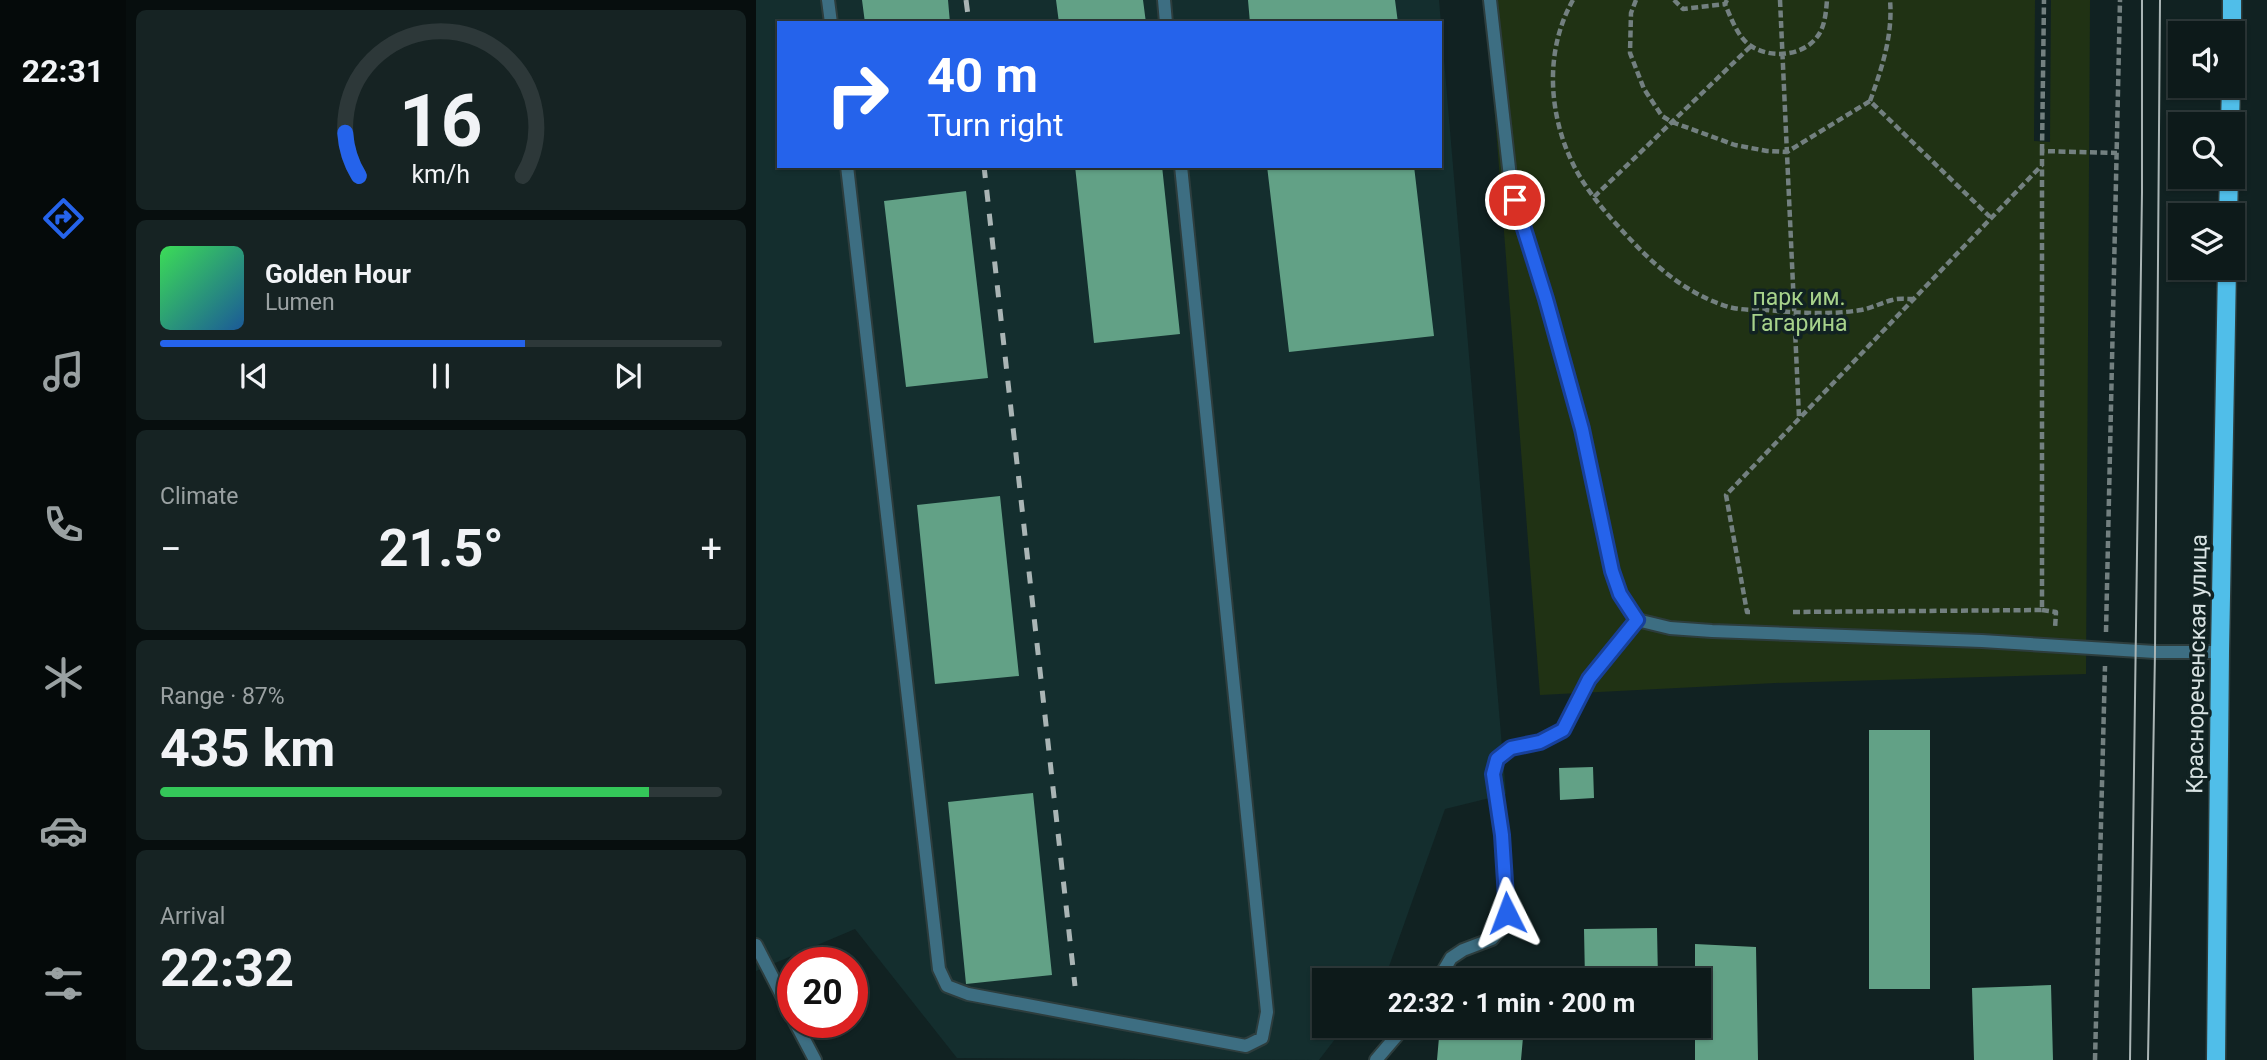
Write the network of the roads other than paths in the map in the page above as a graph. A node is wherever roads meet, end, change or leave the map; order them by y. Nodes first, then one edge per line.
1 (828, 0) edge
2 (1164, 0) edge
3 (1490, 0) edge
4 (2232, 0) edge
5 (831, 21) edge
6 (1166, 21) edge
7 (2232, 21) edge
8 (847, 168) edge
9 (1181, 168) edge
10 (2227, 280) edge
11 (1637, 620) junction
12 (2220, 652) junction
13 (756, 945) edge
14 (1445, 968) edge
15 (777, 986) edge
16 (803, 1038) edge
17 (1395, 1038) edge
18 (815, 1060) edge
19 (1376, 1060) edge
20 (2216, 1060) edge

1 - 5 lane
2 - 6 lane
3 - 11 lane
4 - 7 main road
8 - 9 lane
10 - 12 main road, Краснореченская улица
11 - 12 lane
11 - 14 lane
12 - 20 main road, Краснореченская улица
13 - 15 lane
16 - 18 lane
17 - 19 lane

